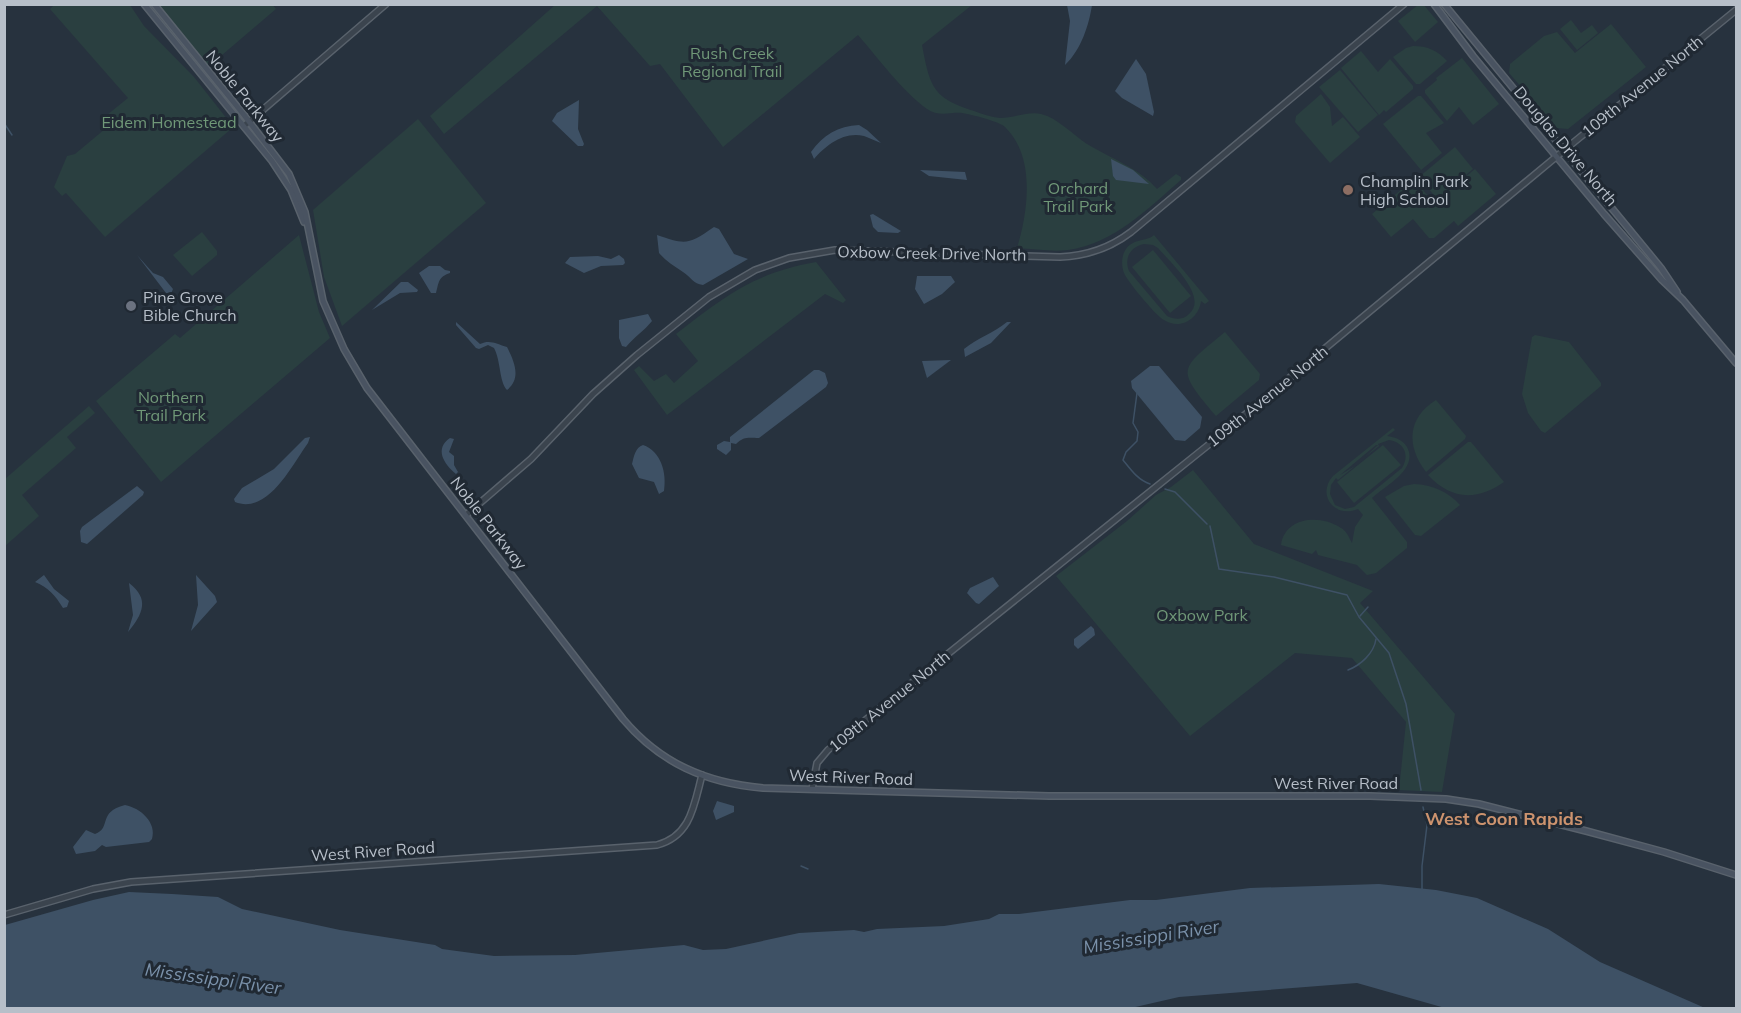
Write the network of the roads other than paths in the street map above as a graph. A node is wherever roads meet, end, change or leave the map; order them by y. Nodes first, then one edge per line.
1 (144, 4) edge
2 (154, 4) edge
3 (386, 4) edge
4 (1404, 4) edge
5 (1434, 4) edge
6 (1444, 4) edge
7 (1737, 10) edge
8 (249, 122) junction
9 (244, 126) junction
10 (1563, 151) junction
11 (1557, 156) junction
12 (311, 246) junction
13 (1683, 300) junction
14 (1737, 363) edge
15 (466, 515) junction
16 (702, 776) junction
17 (812, 789) junction
18 (1737, 875) edge
19 (4, 915) edge

1 - 9 main road, Noble Parkway
2 - 8 main road, Noble Parkway
3 - 8 street
4 - 15 street, Oxbow Creek Drive North
5 - 11 main road, Douglas Drive North
6 - 10 main road, Douglas Drive North
7 - 10 street, 109th Avenue North
8 - 9 street
8 - 12 main road, Noble Parkway
9 - 12 main road, Noble Parkway
10 - 11 street, 109th Avenue North
10 - 13 main road, Douglas Drive North
11 - 13 main road, Douglas Drive North
11 - 17 street, 109th Avenue North
12 - 15 main road, Noble Parkway
13 - 14 main road, Douglas Drive North
15 - 16 main road, Noble Parkway
16 - 17 main road, West River Road
16 - 19 street, West River Road
17 - 18 main road, West River Road

